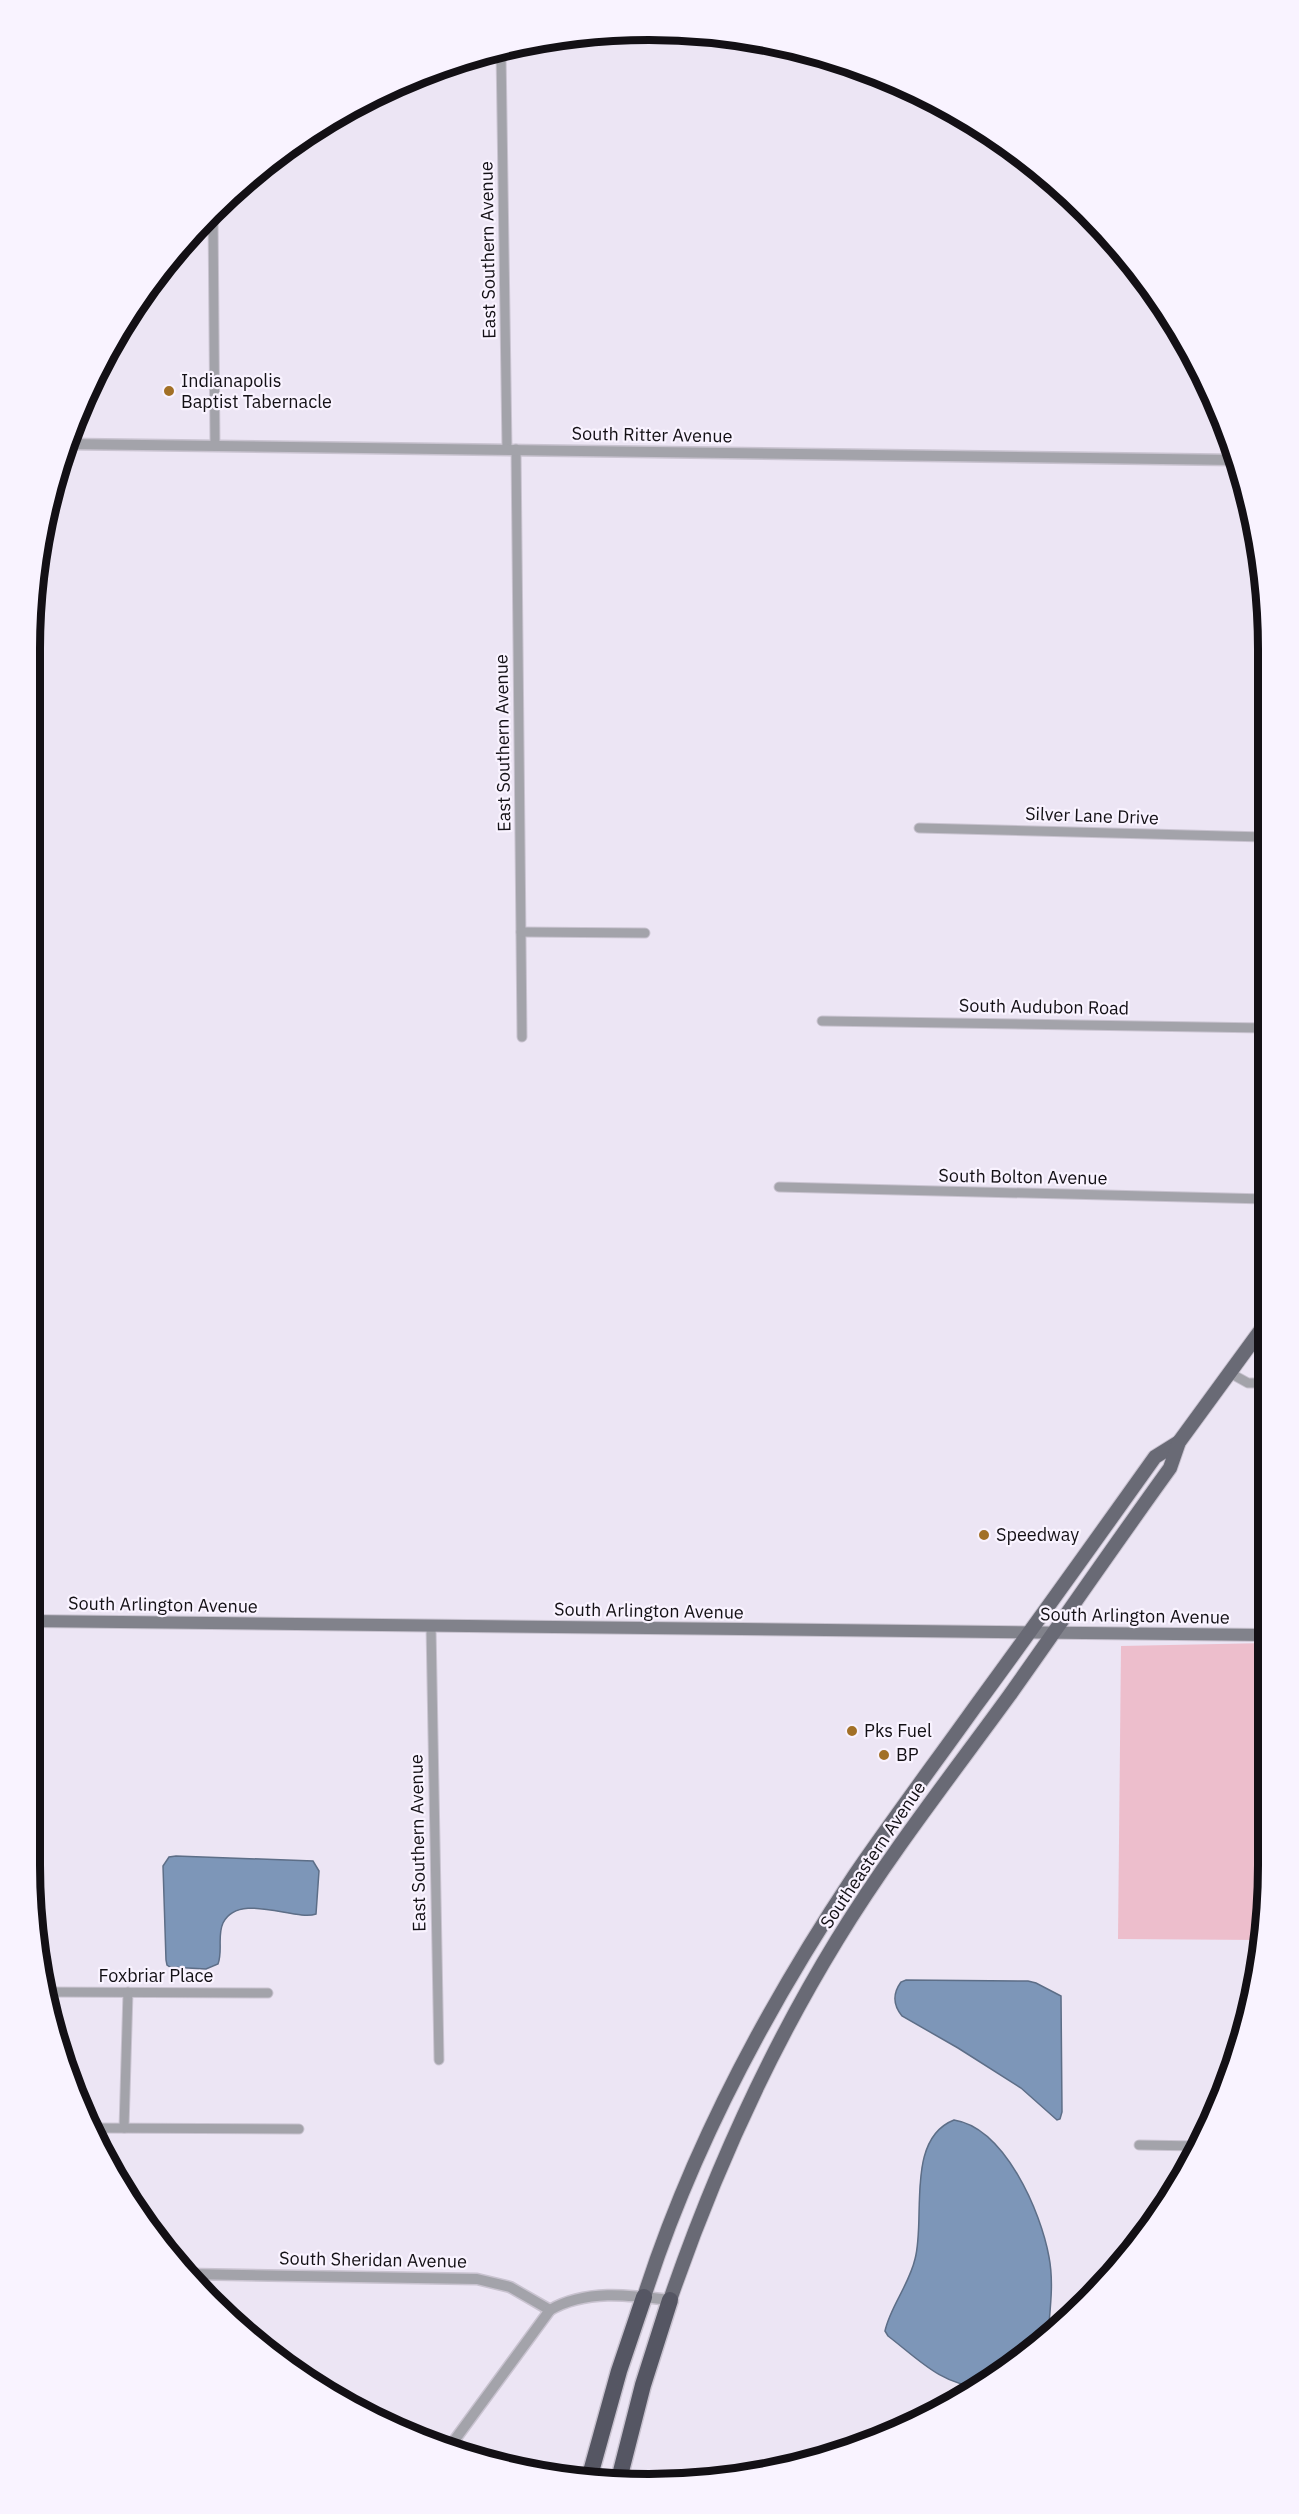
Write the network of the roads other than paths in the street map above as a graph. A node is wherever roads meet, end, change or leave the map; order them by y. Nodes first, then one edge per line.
1 (501, 59) edge
2 (213, 225) edge
3 (77, 444) edge
4 (214, 446) junction
5 (511, 449) junction
6 (1228, 460) edge
7 (919, 828) dead end
8 (1258, 837) edge
9 (521, 932) junction
10 (645, 933) dead end
11 (822, 1021) dead end
12 (1258, 1028) edge
13 (522, 1037) dead end
14 (779, 1187) dead end
15 (1258, 1199) edge
16 (1258, 1334) edge
17 (1230, 1373) junction
18 (1258, 1383) edge
19 (1179, 1442) junction
20 (40, 1621) edge
21 (431, 1626) junction
22 (1052, 1632) junction
23 (1029, 1633) junction
24 (1258, 1635) edge
25 (54, 1992) edge
26 (128, 1992) junction
27 (268, 1993) dead end
28 (439, 2060) dead end
29 (100, 2128) edge
30 (124, 2128) junction
31 (299, 2129) dead end
32 (1139, 2145) dead end
33 (1190, 2146) edge
34 (200, 2274) edge
35 (644, 2297) junction
36 (670, 2300) junction
37 (550, 2310) junction
38 (454, 2441) edge
39 (592, 2470) edge
40 (621, 2473) edge

1 - 5 street, East Southern Avenue
2 - 4 street
3 - 4 street, South Ritter Avenue
4 - 5 street, South Ritter Avenue
5 - 6 street, South Ritter Avenue
5 - 9 street, East Southern Avenue
7 - 8 street, Silver Lane Drive
9 - 10 street
9 - 13 street, East Southern Avenue
11 - 12 street, South Audubon Road
14 - 15 street, South Bolton Avenue
16 - 17 main road, Southeastern Avenue
17 - 18 street
17 - 19 main road, Southeastern Avenue
19 - 22 main road, Southeastern Avenue
19 - 23 main road, Southeastern Avenue
20 - 21 main road, South Arlington Avenue
21 - 23 main road, South Arlington Avenue
21 - 28 street, East Southern Avenue
22 - 23 main road, South Arlington Avenue
22 - 24 main road, South Arlington Avenue
22 - 36 main road, Southeastern Avenue
23 - 35 main road, Southeastern Avenue
25 - 26 street, Foxbriar Place
26 - 27 street, Foxbriar Place
26 - 30 street
29 - 30 street
30 - 31 street
32 - 33 street
34 - 37 street, South Sheridan Avenue
35 - 36 street
35 - 37 street
35 - 39 highway
36 - 40 highway
37 - 38 street

